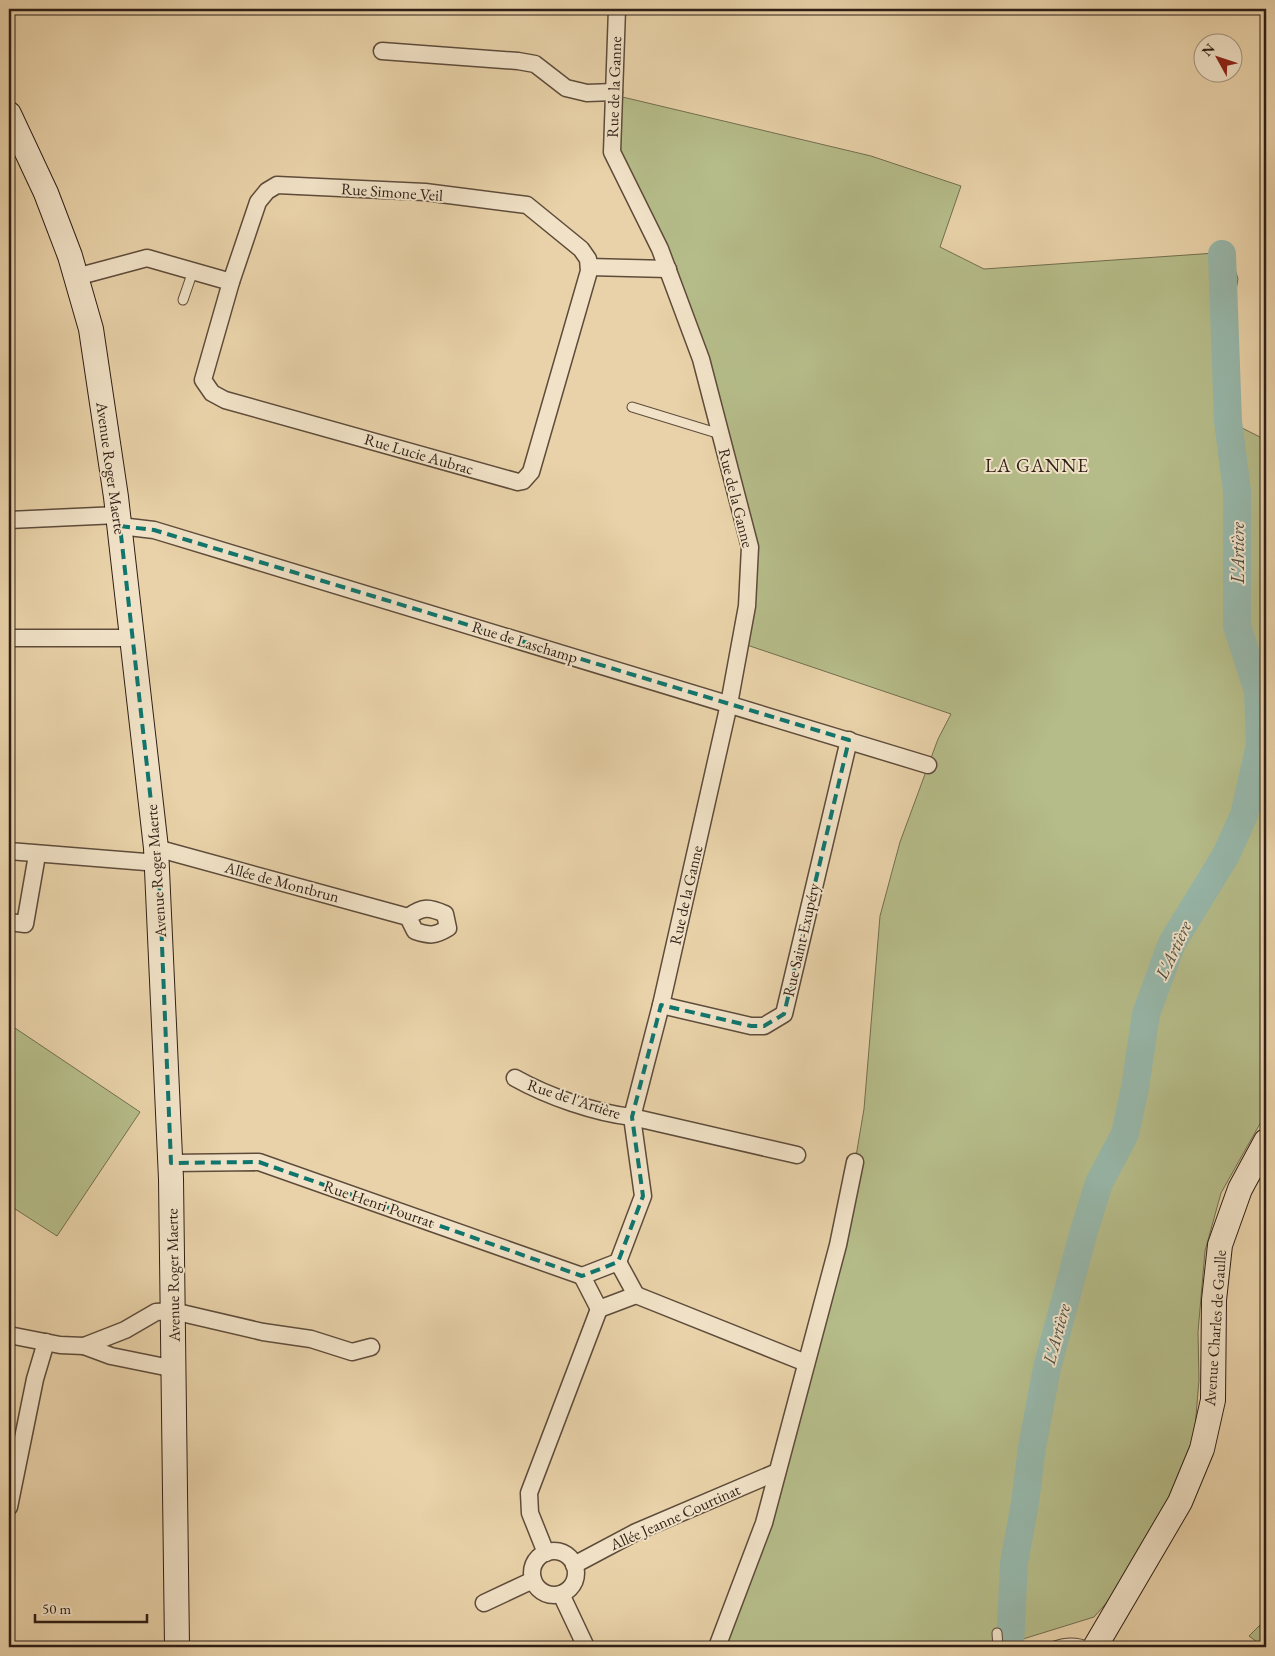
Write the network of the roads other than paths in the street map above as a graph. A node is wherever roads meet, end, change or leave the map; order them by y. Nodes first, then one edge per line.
1 (617, 9) edge
2 (382, 51) dead end
3 (614, 92) junction
4 (9, 114) edge
5 (589, 267) junction
6 (668, 269) junction
7 (193, 271) junction
8 (76, 277) junction
9 (231, 282) junction
10 (183, 300) dead end
11 (632, 407) dead end
12 (720, 434) junction
13 (9, 520) edge
14 (119, 521) junction
15 (9, 638) edge
16 (132, 638) junction
17 (729, 704) junction
18 (848, 740) junction
19 (928, 765) dead end
20 (9, 852) edge
21 (37, 855) junction
22 (157, 855) junction
23 (408, 917) dead end
24 (9, 922) edge
25 (661, 1005) junction
26 (515, 1078) dead end
27 (632, 1117) junction
28 (1266, 1141) edge
29 (797, 1155) dead end
30 (855, 1162) dead end
31 (170, 1163) junction
32 (618, 1262) junction
33 (582, 1276) junction
34 (636, 1295) junction
35 (599, 1310) junction
36 (173, 1311) junction
37 (114, 1334) junction
38 (9, 1335) edge
39 (46, 1342) junction
40 (84, 1346) junction
41 (371, 1347) dead end
42 (113, 1356) junction
43 (806, 1363) junction
44 (175, 1369) junction
45 (777, 1472) junction
46 (9, 1507) edge
47 (546, 1553) junction
48 (574, 1565) junction
49 (533, 1580) junction
50 (562, 1594) junction
51 (484, 1603) dead end
52 (997, 1633) dead end
53 (177, 1647) edge
54 (586, 1647) edge
55 (716, 1647) edge
56 (998, 1647) edge
57 (1052, 1647) edge
58 (1088, 1647) edge
59 (1095, 1647) edge

1 - 3 street, Rue de la Ganne
2 - 3 street
3 - 6 street, Rue de la Ganne
4 - 8 main road, Avenue Roger Maerte
5 - 6 street
5 - 9 street, Rue Simone Veil
5 - 9 street, Rue Lucie Aubrac
6 - 12 street, Rue de la Ganne
7 - 8 street
7 - 9 street
7 - 10 lane
8 - 14 main road, Avenue Roger Maerte
11 - 12 lane
12 - 17 street, Rue de la Ganne
13 - 14 street, Rue de Laschamp
14 - 16 main road, Avenue Roger Maerte
14 - 17 street, Rue de Laschamp
15 - 16 street
16 - 22 main road, Avenue Roger Maerte
17 - 18 street, Rue de Laschamp
17 - 25 street, Rue de la Ganne
18 - 19 street, Rue de Laschamp
18 - 25 street, Rue Saint-Exupéry
20 - 21 street, Allée de Montbrun
21 - 22 street, Allée de Montbrun
21 - 24 street
22 - 23 street, Allée de Montbrun
22 - 31 main road, Avenue Roger Maerte
25 - 27 street, Rue de la Ganne
26 - 27 street, Rue de l'Artière
27 - 29 street
27 - 32 street, Rue de l'Artière
28 - 59 main road, Avenue Charles de Gaulle
30 - 43 street
31 - 33 street, Rue Henri Pourrat
31 - 36 main road, Avenue Roger Maerte
32 - 33 street
32 - 34 street
33 - 35 street
34 - 35 street
34 - 43 street
35 - 47 street
36 - 37 street
36 - 41 street
36 - 44 main road, Avenue Roger Maerte
37 - 40 street
37 - 42 street
38 - 39 street
39 - 40 street
39 - 46 street
40 - 42 street
42 - 44 street
43 - 45 street
44 - 53 main road, Avenue Roger Maerte
45 - 48 street, Allée Jeanne Courtinat
45 - 55 street
47 - 48 street
47 - 49 street
48 - 50 street
49 - 50 street
49 - 51 street
50 - 54 street
52 - 56 lane
57 - 58 lane

